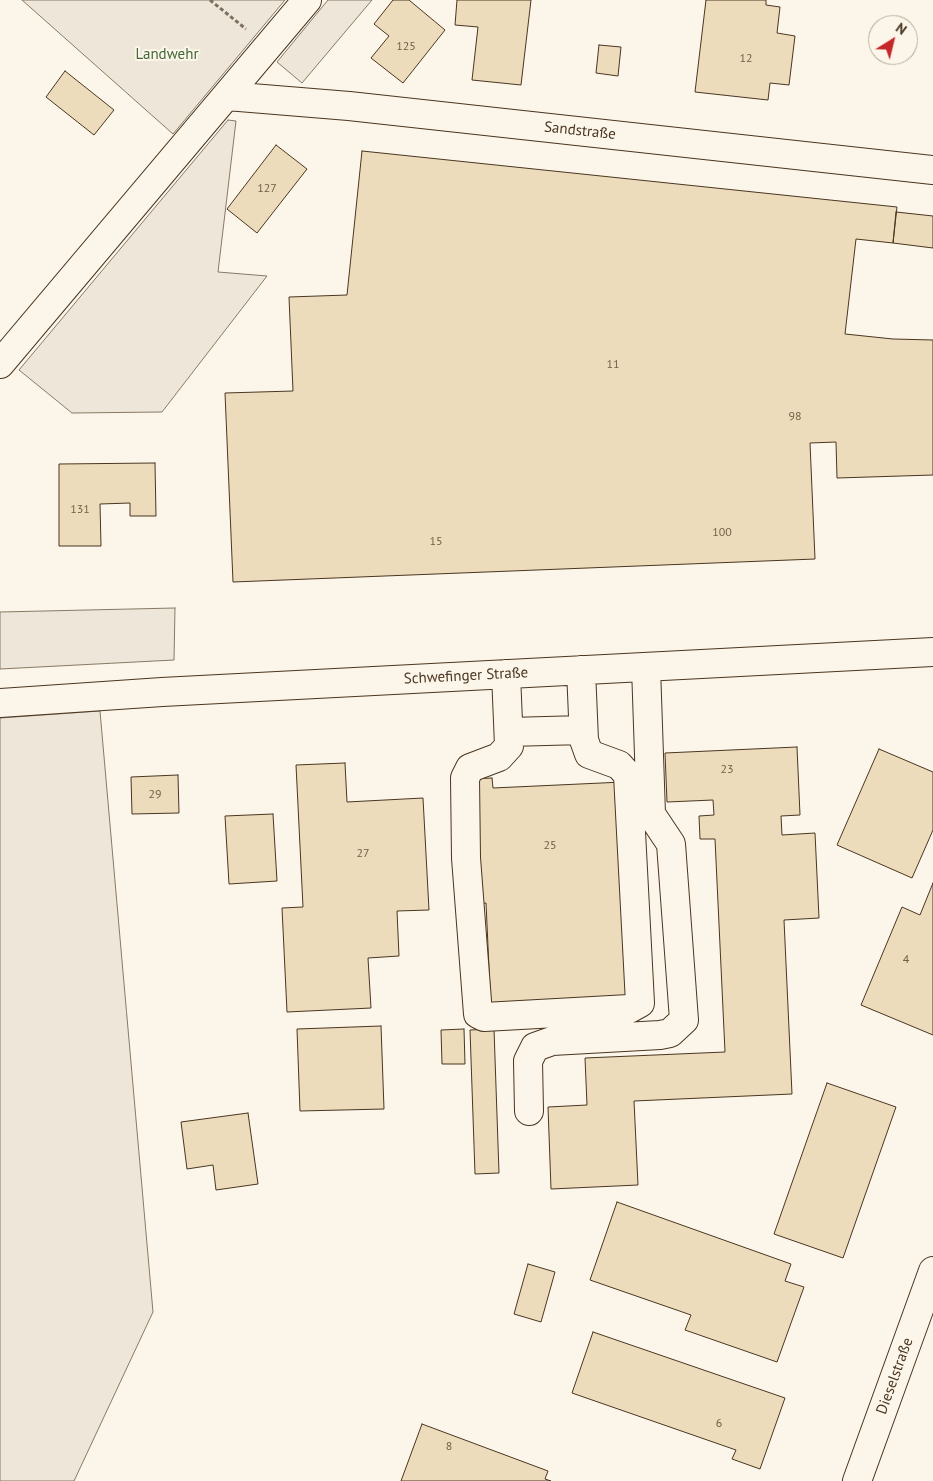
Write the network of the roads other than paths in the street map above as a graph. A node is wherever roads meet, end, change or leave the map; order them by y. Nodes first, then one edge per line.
1 (307, 0) edge
2 (226, 96) junction
3 (933, 170) edge
4 (0, 364) edge
5 (933, 652) edge
6 (646, 667) junction
7 (581, 670) junction
8 (506, 674) junction
9 (0, 703) edge
10 (583, 730) junction
11 (509, 732) junction
12 (528, 1111) dead end
13 (933, 1271) edge
14 (857, 1481) edge

1 - 2 street
2 - 3 street, Sandstraße
2 - 4 street
5 - 6 street, Schwefinger Straße
6 - 7 street, Schwefinger Straße
6 - 12 street
7 - 8 street, Schwefinger Straße
7 - 10 street
8 - 9 street, Schwefinger Straße
8 - 11 street
10 - 11 street
10 - 11 street
13 - 14 street, Dieselstraße

